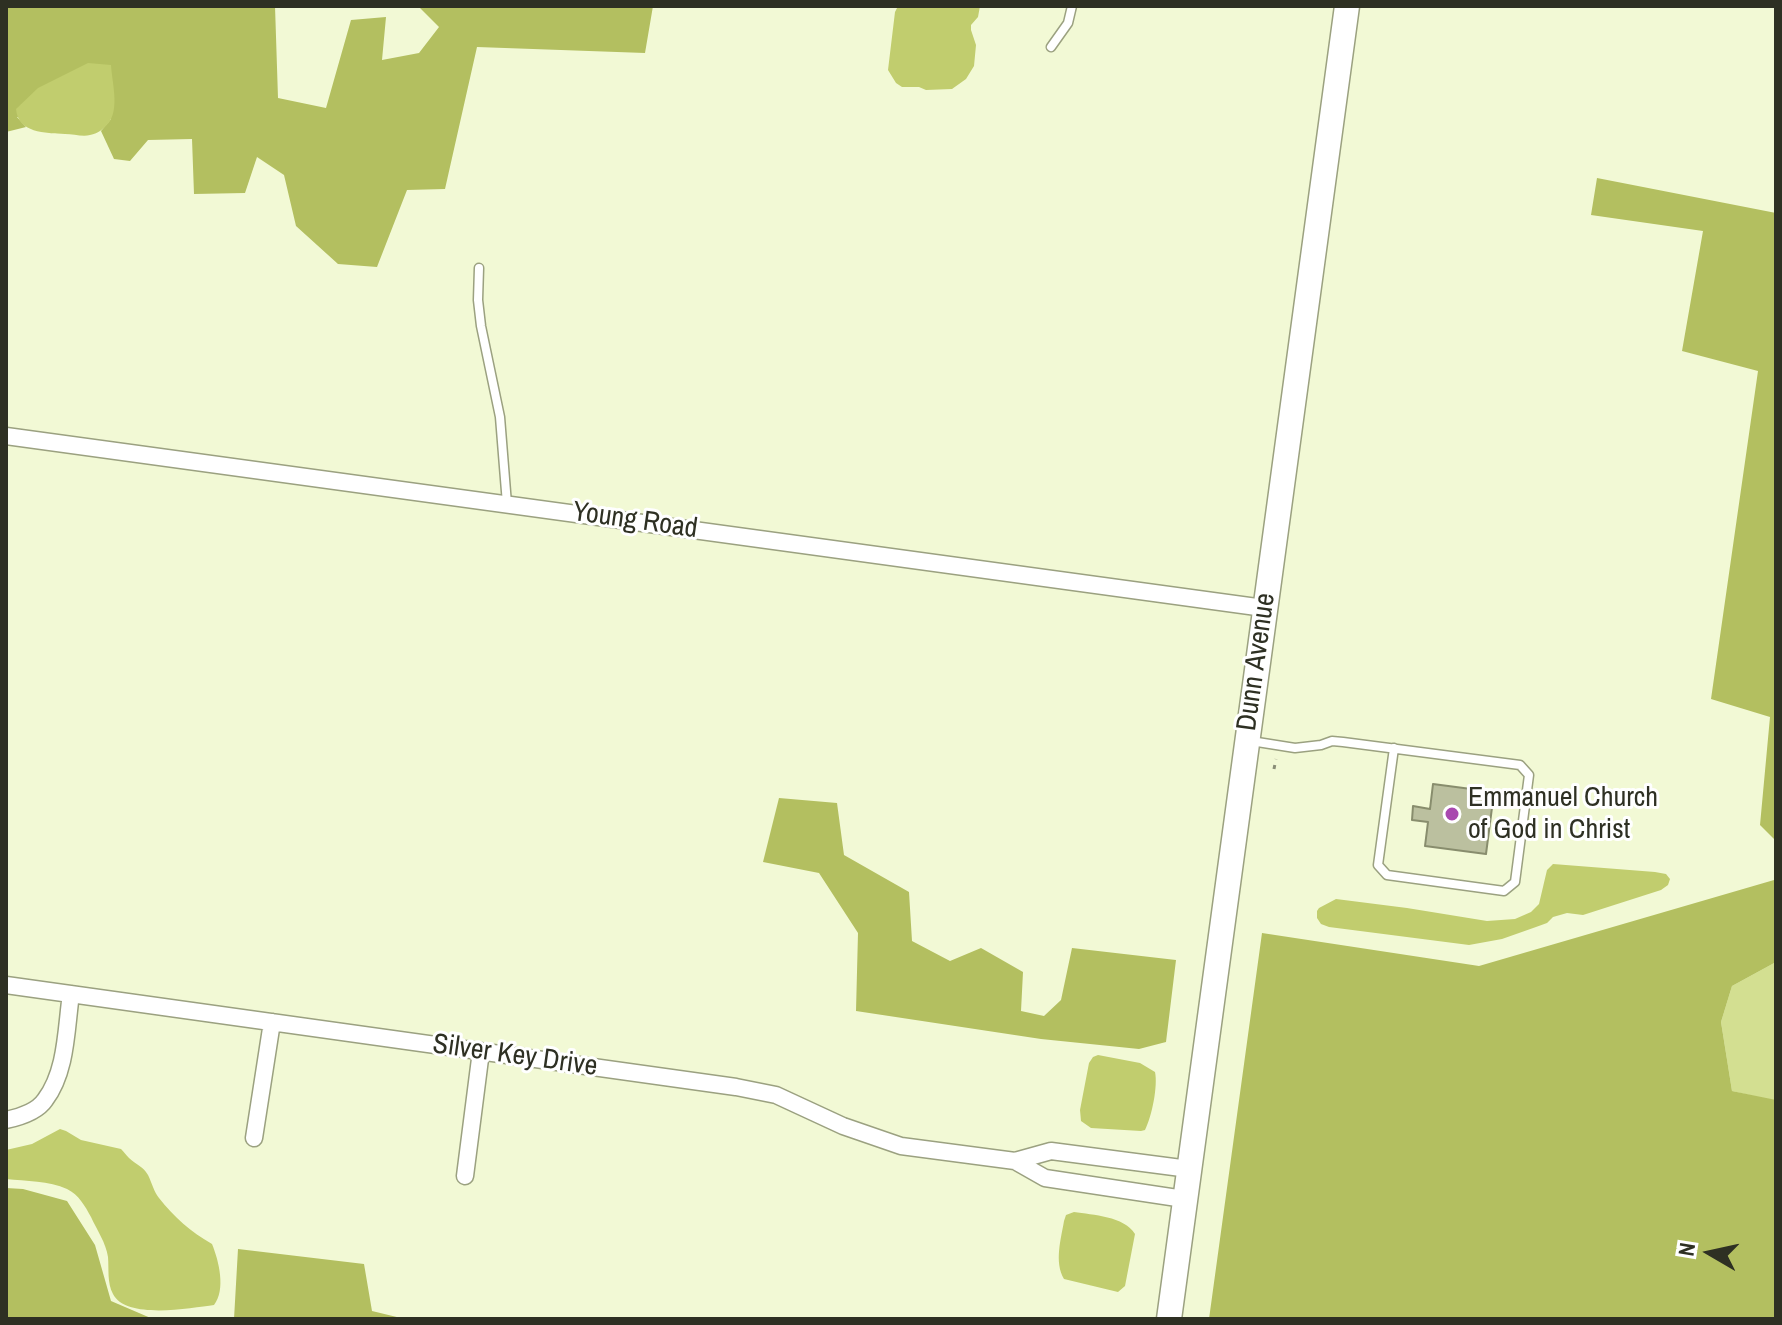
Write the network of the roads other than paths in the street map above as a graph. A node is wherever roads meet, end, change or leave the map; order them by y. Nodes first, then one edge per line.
1 (1072, 6) edge
2 (1347, 6) edge
3 (1051, 47) dead end
4 (479, 268) dead end
5 (6, 436) edge
6 (507, 504) junction
7 (1264, 608) junction
8 (1246, 740) junction
9 (1394, 748) junction
10 (6, 985) edge
11 (71, 994) junction
12 (272, 1022) junction
13 (481, 1051) junction
14 (6, 1120) edge
15 (254, 1138) dead end
16 (1015, 1161) junction
17 (1189, 1169) junction
18 (465, 1176) dead end
19 (1184, 1199) junction
20 (1169, 1319) edge

1 - 3 lane
2 - 7 main road, Dunn Avenue
4 - 6 lane
5 - 6 street, Young Road
6 - 7 street, Young Road
7 - 8 main road, Dunn Avenue
8 - 9 lane
8 - 17 main road, Dunn Avenue
9 - 9 lane
10 - 11 street, Silver Key Drive
11 - 12 street, Silver Key Drive
11 - 14 street
12 - 13 street, Silver Key Drive
12 - 15 street
13 - 16 street, Silver Key Drive
13 - 18 street
16 - 17 street, Silver Key Drive
16 - 19 street, Silver Key Drive
17 - 19 main road, Dunn Avenue
19 - 20 main road, Dunn Avenue

